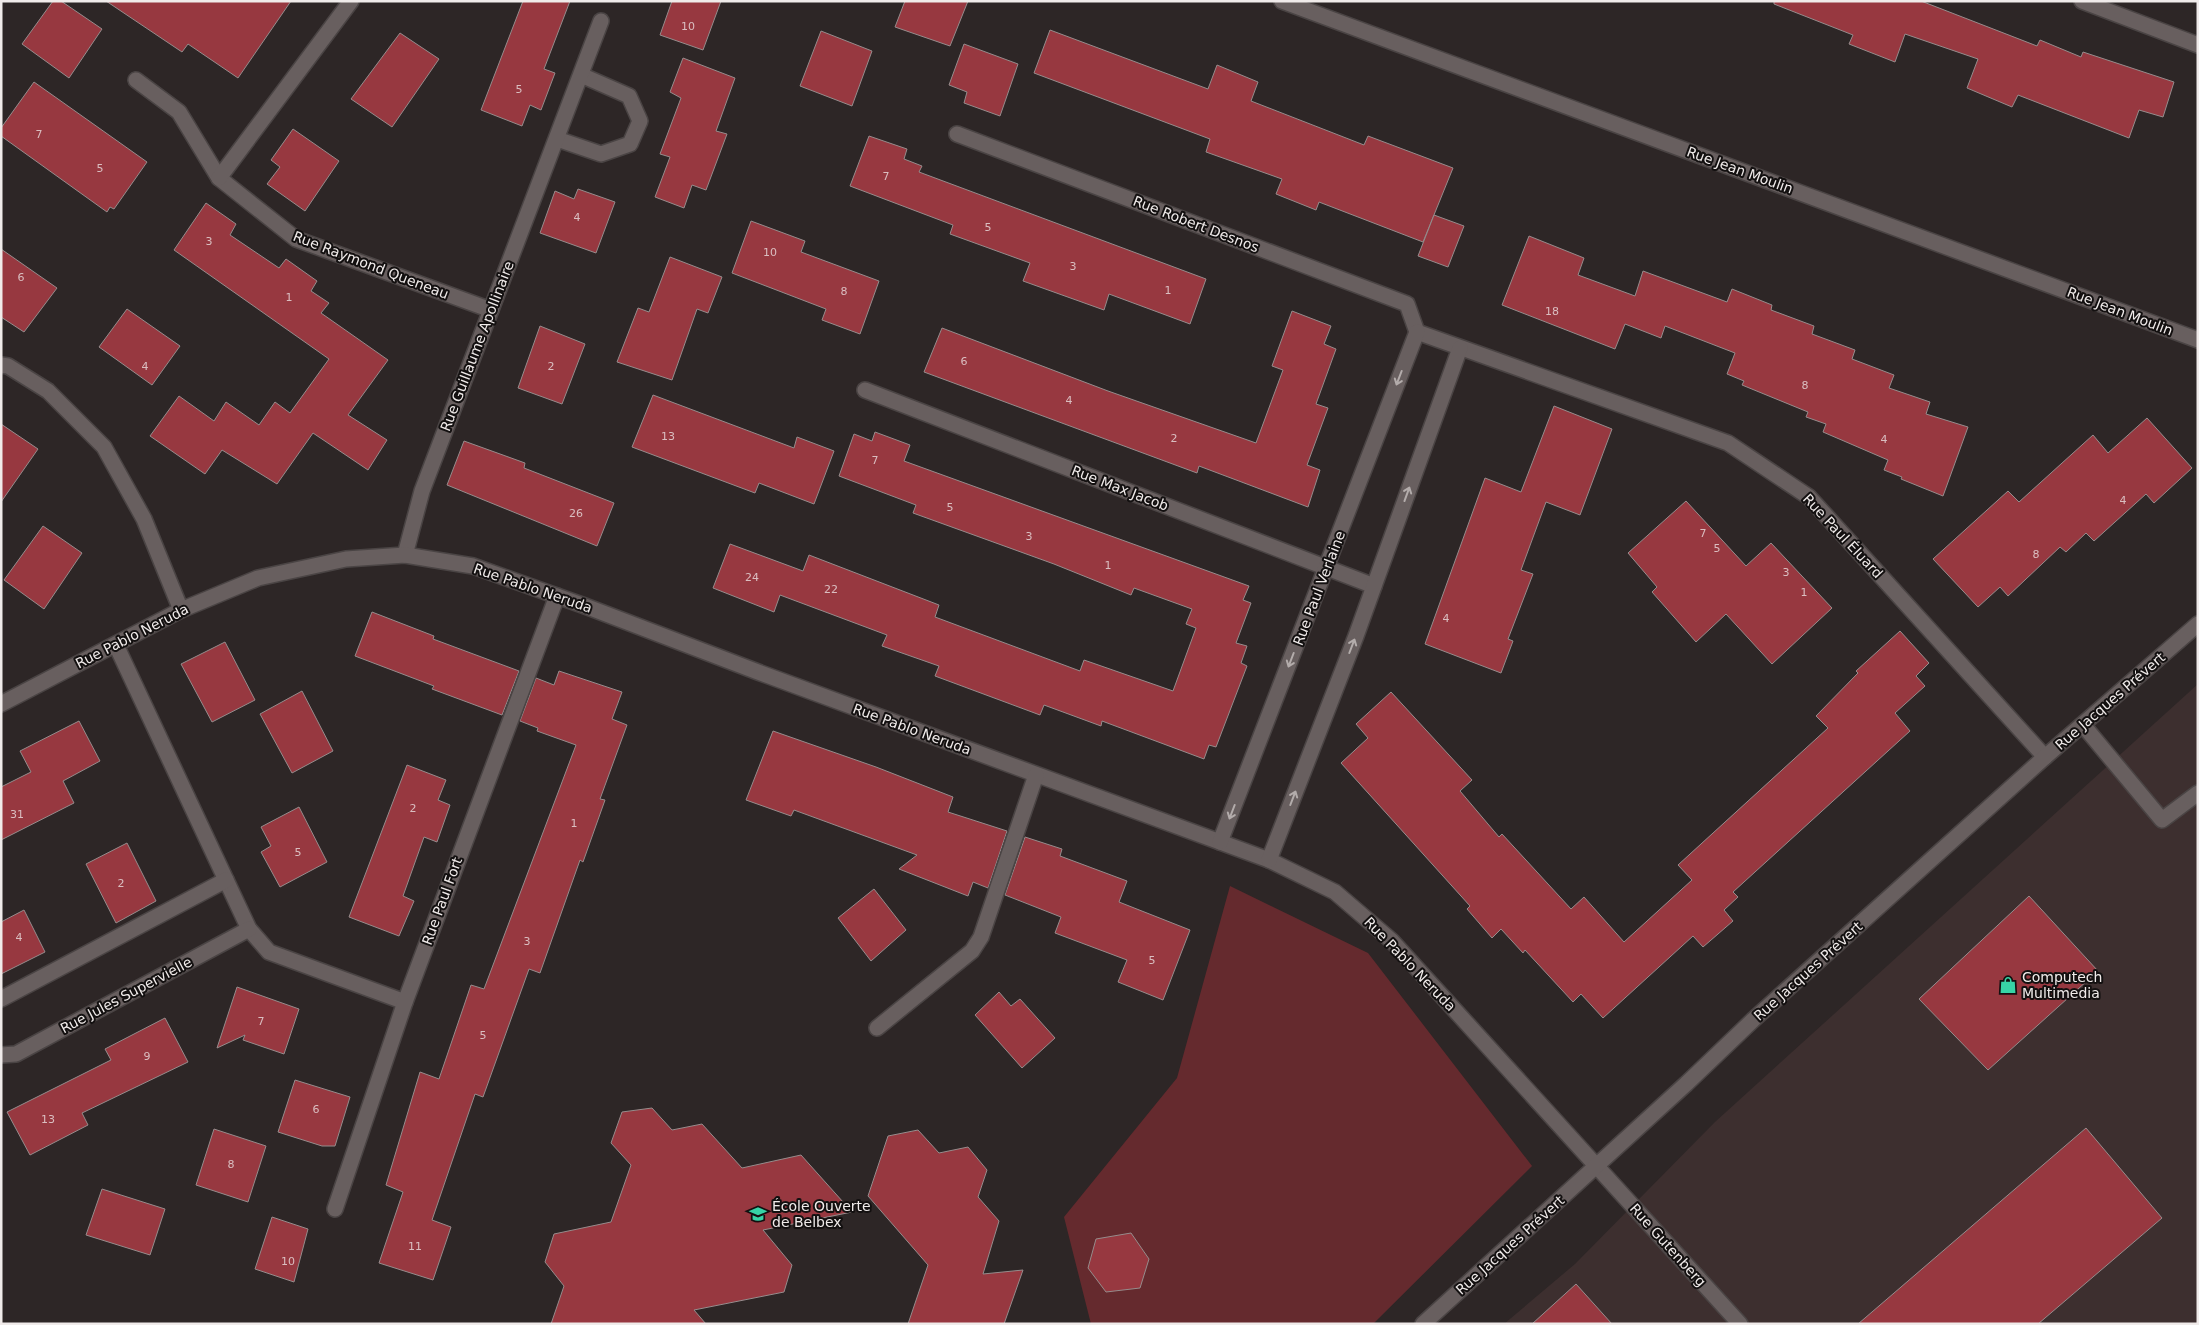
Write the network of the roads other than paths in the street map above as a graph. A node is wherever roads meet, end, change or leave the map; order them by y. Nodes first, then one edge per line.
1 (352, 1) edge
2 (1282, 1) edge
3 (2082, 1) edge
4 (601, 21) dead end
5 (2198, 45) edge
6 (581, 75) junction
7 (136, 80) dead end
8 (957, 134) dead end
9 (556, 139) junction
10 (219, 178) junction
11 (491, 310) junction
12 (1417, 332) junction
13 (2198, 340) edge
14 (1460, 348) junction
15 (1, 365) edge
16 (866, 390) dead end
17 (405, 555) junction
18 (1328, 568) junction
19 (1374, 586) junction
20 (556, 596) junction
21 (182, 610) junction
22 (2198, 624) edge
23 (116, 645) junction
24 (1, 704) edge
25 (2083, 725) junction
26 (2046, 757) junction
27 (1036, 775) junction
28 (2198, 793) edge
29 (1220, 842) junction
30 (1269, 860) junction
31 (226, 880) junction
32 (249, 929) junction
33 (1, 999) edge
34 (405, 1002) junction
35 (877, 1028) dead end
36 (1, 1055) edge
37 (1597, 1165) junction
38 (336, 1209) dead end
39 (1423, 1324) edge
40 (1740, 1324) edge

1 - 10 street
2 - 13 street, Rue Jean Moulin
3 - 5 street
4 - 6 street, Rue Guillaume Apollinaire
6 - 9 street, Rue Guillaume Apollinaire
6 - 9 street
7 - 10 street, Rue Raymond Queneau
8 - 12 street, Rue Robert Desnos
9 - 11 street, Rue Guillaume Apollinaire
10 - 11 street, Rue Raymond Queneau
11 - 17 street, Rue Guillaume Apollinaire
12 - 14 street, Rue Paul Éluard
12 -> 18 street, Rue Paul Verlaine
19 -> 14 street
14 - 26 street, Rue Paul Éluard
15 - 21 street
16 - 18 street, Rue Max Jacob
17 - 20 street, Rue Pablo Neruda
17 - 21 street, Rue Pablo Neruda
18 - 19 street, Rue Max Jacob
18 -> 29 street, Rue Paul Verlaine
30 -> 19 street
20 - 27 street, Rue Pablo Neruda
20 - 34 street, Rue Paul Fort
21 - 23 street, Rue Pablo Neruda
22 - 25 street, Rue Jacques Prévert
23 - 24 street, Rue Pablo Neruda
23 - 31 street
25 - 26 street, Rue Jacques Prévert
25 - 28 street
26 - 37 street, Rue Jacques Prévert
27 - 29 street, Rue Pablo Neruda
27 - 35 street
29 - 30 street, Rue Pablo Neruda
30 - 37 street, Rue Pablo Neruda
31 - 32 street
31 - 33 street
32 - 34 street
32 - 36 street, Rue Jules Supervielle
34 - 38 street, Rue Paul Fort
37 - 39 street, Rue Jacques Prévert
37 - 40 street, Rue Gutenberg

